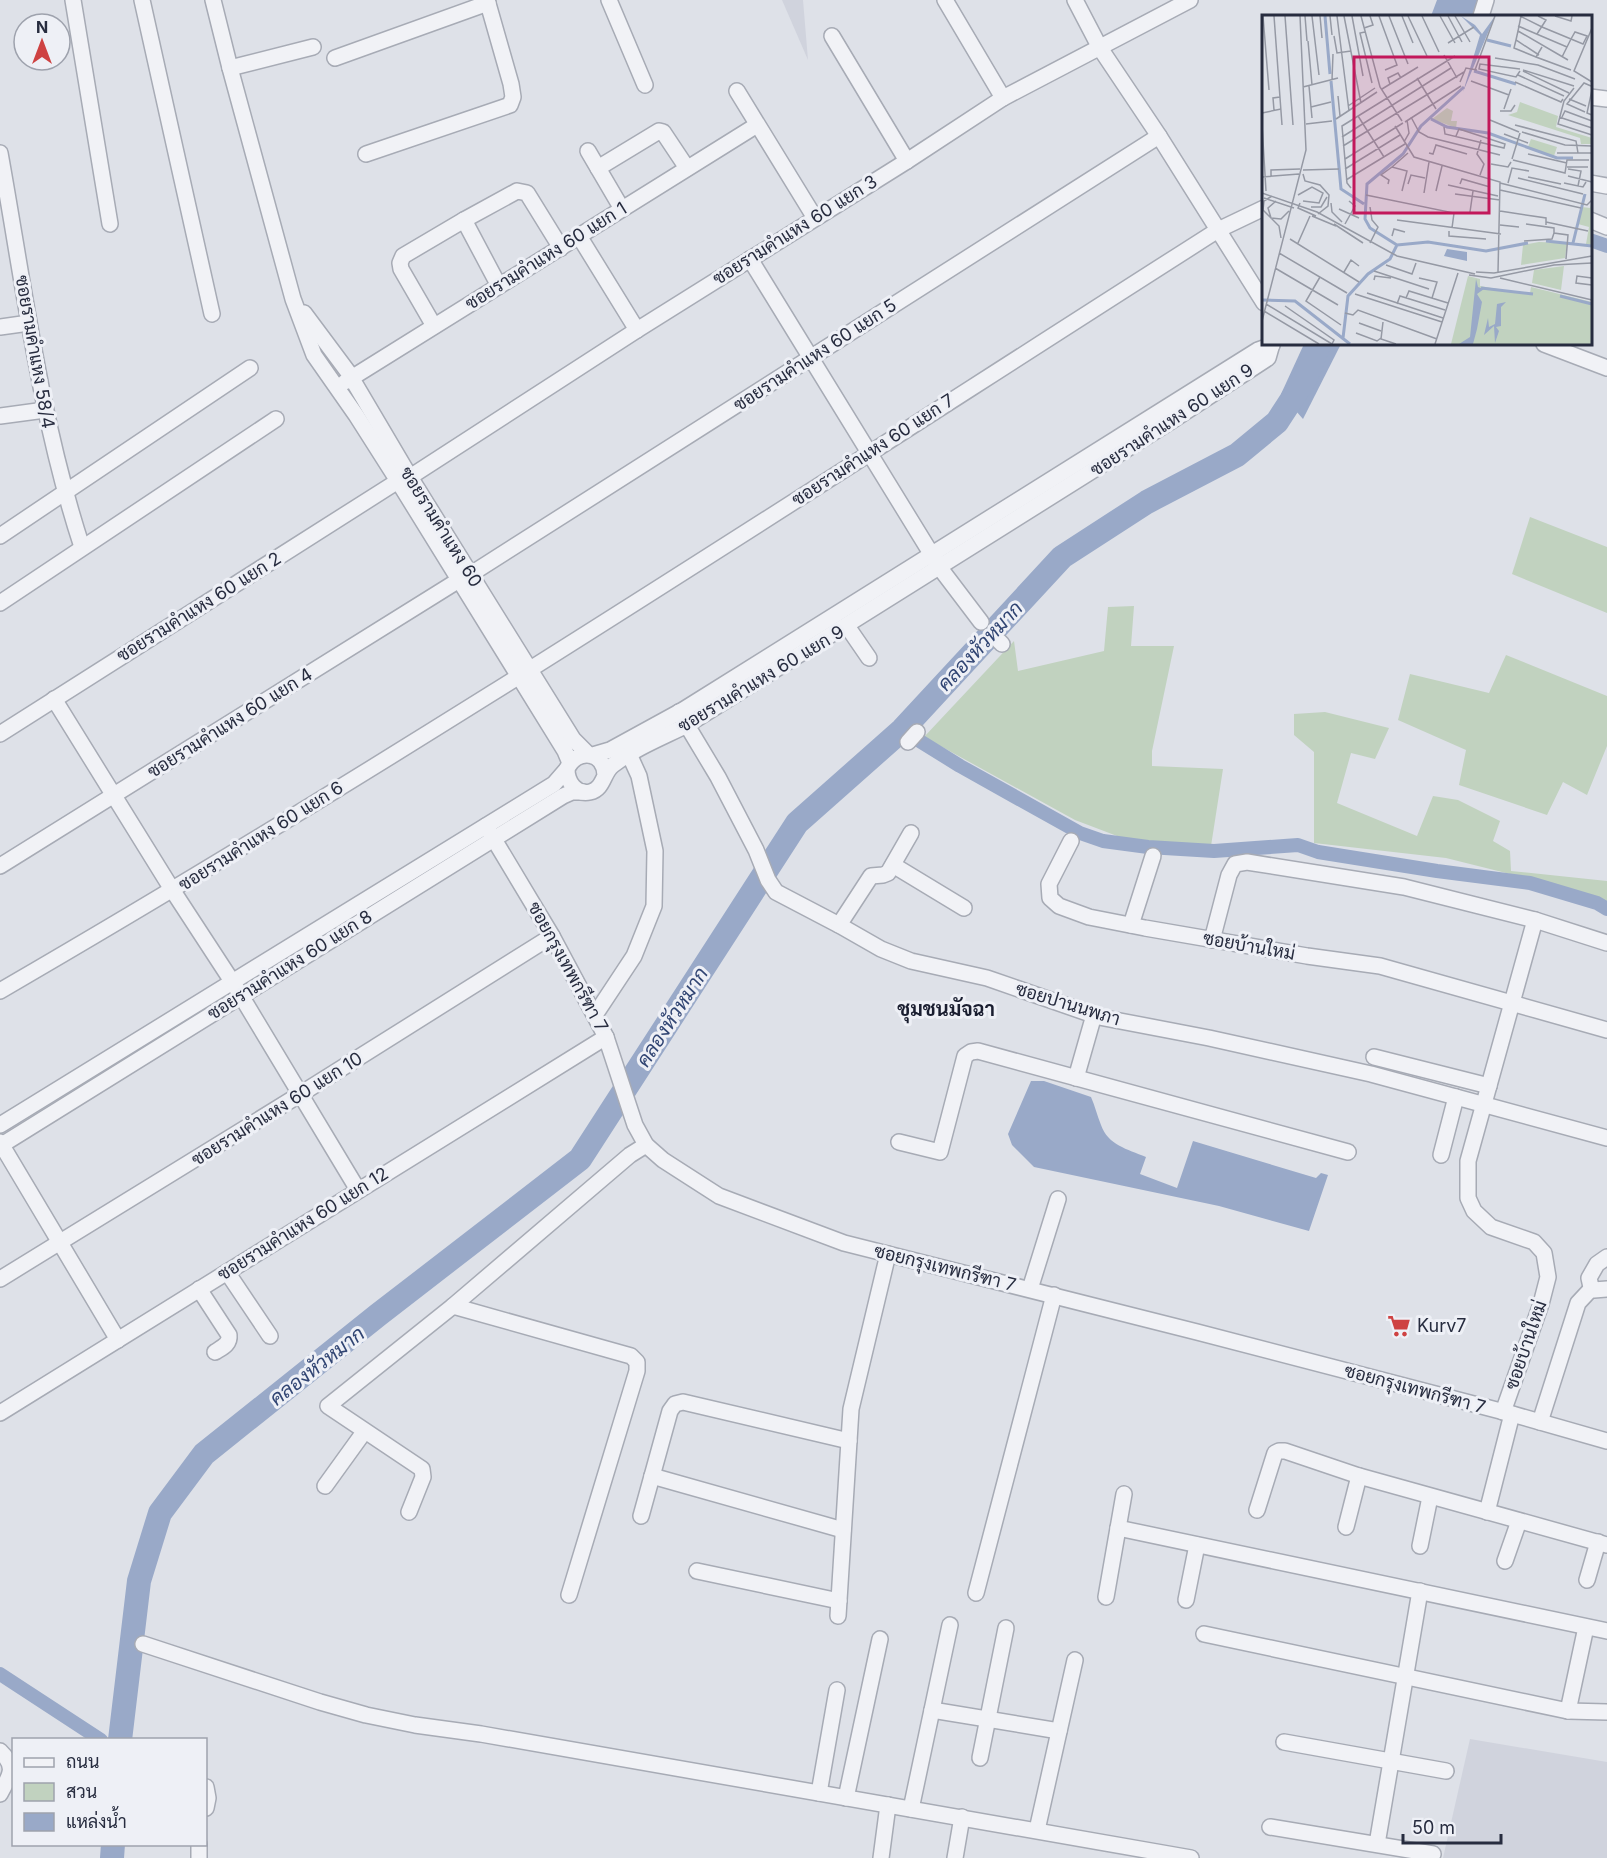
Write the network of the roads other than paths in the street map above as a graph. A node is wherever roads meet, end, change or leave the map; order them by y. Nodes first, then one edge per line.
1 (73, 0) edge
2 (142, 0) edge
3 (213, 0) edge
4 (609, 0) edge
5 (945, 0) edge
6 (1075, 0) edge
7 (1190, 0) edge
8 (1486, 0) edge
9 (487, 2) edge
10 (1481, 15) edge
11 (832, 36) dead end
12 (313, 47) dead end
13 (1100, 48) junction
14 (335, 58) dead end
15 (230, 68) junction
16 (645, 85) dead end
17 (737, 91) dead end
18 (1592, 97) edge
19 (1003, 98) junction
20 (1607, 99) edge
21 (757, 124) junction
22 (1159, 136) junction
23 (588, 151) dead end
24 (0, 153) edge
25 (366, 154) dead end
26 (907, 161) junction
27 (598, 168) junction
28 (687, 168) junction
29 (1, 170) edge
30 (1592, 183) edge
31 (1607, 186) edge
32 (1262, 208) edge
33 (622, 209) junction
34 (815, 218) junction
35 (464, 220) junction
36 (1592, 221) edge
37 (110, 224) dead end
38 (1607, 227) edge
39 (1218, 230) junction
40 (579, 236) junction
41 (8, 242) edge
42 (561, 248) junction
43 (750, 259) junction
44 (499, 286) junction
45 (293, 299) junction
46 (1262, 301) edge
47 (212, 314) dead end
48 (29, 323) junction
49 (435, 326) junction
50 (0, 327) edge
51 (637, 330) junction
52 (1272, 345) edge
53 (1547, 345) edge
54 (811, 358) junction
55 (250, 368) dead end
56 (1607, 368) edge
57 (352, 378) junction
58 (336, 388) junction
59 (45, 410) junction
60 (0, 416) edge
61 (276, 419) dead end
62 (869, 453) junction
63 (404, 479) junction
64 (64, 493) junction
65 (0, 536) edge
66 (82, 547) junction
67 (936, 561) junction
68 (465, 577) junction
69 (0, 603) edge
70 (981, 622) dead end
71 (847, 626) junction
72 (869, 658) dead end
73 (524, 674) junction
74 (54, 699) junction
75 (683, 719) junction
76 (0, 734) edge
77 (629, 754) junction
78 (591, 755) junction
79 (569, 766) junction
80 (605, 775) junction
81 (583, 792) junction
82 (114, 796) junction
83 (491, 832) junction
84 (911, 833) dead end
85 (1071, 842) dead end
86 (1153, 856) dead end
87 (893, 865) junction
88 (0, 866) edge
89 (172, 891) junction
90 (369, 907) junction
91 (964, 908) dead end
92 (1535, 920) junction
93 (839, 925) junction
94 (1131, 926) junction
95 (552, 936) junction
96 (1212, 940) junction
97 (1607, 943) edge
98 (232, 982) junction
99 (0, 991) edge
100 (241, 996) junction
101 (1512, 1003) junction
102 (595, 1015) junction
103 (1094, 1015) junction
104 (1607, 1030) edge
105 (606, 1036) junction
106 (1374, 1056) dead end
107 (110, 1057) junction
108 (120, 1071) junction
109 (1076, 1078) junction
110 (1489, 1086) junction
111 (299, 1095) junction
112 (1456, 1097) junction
113 (1484, 1104) junction
114 (0, 1125) edge
115 (1607, 1138) edge
116 (899, 1142) dead end
117 (1, 1144) edge
118 (646, 1145) junction
119 (1348, 1152) dead end
120 (1441, 1155) dead end
121 (358, 1190) junction
122 (1058, 1199) dead end
123 (61, 1242) junction
124 (888, 1254) junction
125 (1607, 1257) edge
126 (227, 1272) junction
127 (0, 1279) edge
128 (199, 1289) junction
129 (1030, 1289) junction
130 (1599, 1289) edge
131 (1054, 1295) junction
132 (453, 1306) junction
133 (270, 1336) dead end
134 (118, 1340) junction
135 (215, 1352) dead end
136 (0, 1413) edge
137 (1507, 1413) junction
138 (1540, 1422) junction
139 (364, 1432) junction
140 (849, 1441) junction
141 (1607, 1441) edge
142 (652, 1476) junction
143 (1359, 1476) junction
144 (325, 1486) dead end
145 (1124, 1494) dead end
146 (1430, 1497) junction
147 (1257, 1510) dead end
148 (409, 1512) dead end
149 (1487, 1512) junction
150 (641, 1516) dead end
151 (1519, 1521) junction
152 (1346, 1527) dead end
153 (1118, 1528) junction
154 (843, 1530) junction
155 (1602, 1543) edge
156 (1197, 1545) junction
157 (1420, 1546) dead end
158 (1505, 1562) dead end
159 (697, 1570) dead end
160 (1587, 1580) dead end
161 (1420, 1591) junction
162 (976, 1593) dead end
163 (569, 1595) dead end
164 (1106, 1597) dead end
165 (1186, 1600) dead end
166 (950, 1625) dead end
167 (1586, 1627) junction
168 (1006, 1628) dead end
169 (1607, 1631) edge
170 (1204, 1634) dead end
171 (880, 1639) dead end
172 (144, 1644) dead end
173 (1076, 1660) dead end
174 (1406, 1678) junction
175 (837, 1690) dead end
176 (932, 1710) junction
177 (1568, 1711) junction
178 (1607, 1712) edge
179 (988, 1719) junction
180 (1059, 1731) junction
181 (1284, 1742) dead end
182 (0, 1751) edge
183 (980, 1758) dead end
184 (1391, 1761) junction
185 (1446, 1771) dead end
186 (819, 1793) junction
187 (0, 1794) edge
188 (846, 1798) junction
189 (888, 1805) junction
190 (911, 1809) junction
191 (962, 1817) junction
192 (1270, 1827) dead end
193 (1037, 1830) junction
194 (1377, 1844) junction
195 (1433, 1854) dead end
196 (881, 1858) edge
197 (955, 1858) edge
198 (1191, 1858) edge

1 - 37 street
2 - 47 street
3 - 15 street, ซอยรามคำแหง 60
4 - 16 street
5 - 19 street
6 - 13 street
7 - 13 street, ซอยรามคำแหง 60 แยก 3
8 - 10 street
9 - 14 street
9 - 25 street
11 - 26 street
12 - 15 street
13 - 19 street, ซอยรามคำแหง 60 แยก 3
13 - 22 street
15 - 45 street, ซอยรามคำแหง 60
17 - 21 street
18 - 20 street
19 - 26 street, ซอยรามคำแหง 60 แยก 3
21 - 28 street, ซอยรามคำแหง 60 แยก 1
21 - 34 street
22 - 39 street
22 - 54 street, ซอยรามคำแหง 60 แยก 5
23 - 27 street
24 - 29 street, ซอยรามคำแหง 58/4
26 - 34 street, ซอยรามคำแหง 60 แยก 3
27 - 28 street
27 - 33 street
28 - 33 street, ซอยรามคำแหง 60 แยก 1
29 - 41 street, ซอยรามคำแหง 58/4
30 - 31 street
32 - 39 street, ซอยรามคำแหง 60 แยก 7
33 - 40 street, ซอยรามคำแหง 60 แยก 1
34 - 43 street, ซอยรามคำแหง 60 แยก 3
35 - 42 street
35 - 44 street
35 - 49 street
36 - 38 street
39 - 46 street
39 - 62 street, ซอยรามคำแหง 60 แยก 7
40 - 42 street, ซอยรามคำแหง 60 แยก 1
40 - 51 street
41 - 48 street, ซอยรามคำแหง 58/4
42 - 44 street, ซอยรามคำแหง 60 แยก 1
43 - 51 street, ซอยรามคำแหง 60 แยก 3
43 - 54 street
44 - 49 street, ซอยรามคำแหง 60 แยก 1
45 - 57 street, ซอยรามคำแหง 60
45 - 58 street, ซอยรามคำแหง 60
48 - 50 street
48 - 59 street, ซอยรามคำแหง 58/4
49 - 57 street, ซอยรามคำแหง 60 แยก 1
51 - 63 street, ซอยรามคำแหง 60 แยก 3
52 - 67 street, ซอยรามคำแหง 60 แยก 9
53 - 56 street
54 - 62 street
54 - 68 street, ซอยรามคำแหง 60 แยก 5
55 - 64 street
57 - 58 street, ซอยรามคำแหง 60 แยก 1
57 - 63 street, ซอยรามคำแหง 60
58 - 63 street, ซอยรามคำแหง 60
59 - 60 street
59 - 64 street, ซอยรามคำแหง 58/4
61 - 66 street
62 - 67 street
62 - 73 street, ซอยรามคำแหง 60 แยก 7
63 - 68 street, ซอยรามคำแหง 60
63 - 74 street, ซอยรามคำแหง 60 แยก 2
64 - 65 street
64 - 66 street, ซอยรามคำแหง 58/4
66 - 69 street
67 - 70 street
67 - 71 street, ซอยรามคำแหง 60 แยก 9
67 - 75 street, ซอยรามคำแหง 60 แยก 9
68 - 73 street, ซอยรามคำแหง 60
68 - 82 street, ซอยรามคำแหง 60 แยก 4
71 - 72 street
71 - 75 street, ซอยรามคำแหง 60 แยก 9
73 - 78 street, ซอยรามคำแหง 60
73 - 79 street, ซอยรามคำแหง 60
73 - 89 street, ซอยรามคำแหง 60 แยก 6
74 - 76 street, ซอยรามคำแหง 60 แยก 2
74 - 82 street
75 - 77 street, ซอยรามคำแหง 60 แยก 9
75 - 78 street, ซอยรามคำแหง 60 แยก 9
75 - 93 street, ซอยปานนพภา
77 - 80 street, ซอยรามคำแหง 60 แยก 9
77 - 102 street
78 - 79 street
78 - 80 street, ซอยรามคำแหง 60
79 - 81 street, ซอยรามคำแหง 60
79 - 83 street, ซอยรามคำแหง 60 แยก 8
80 - 81 street
81 - 83 street, ซอยรามคำแหง 60 แยก 8
82 - 88 street, ซอยรามคำแหง 60 แยก 4
82 - 89 street
83 - 90 street, ซอยรามคำแหง 60 แยก 8
83 - 95 street, ซอยกรุงเทพกรีฑา 7
84 - 87 street
85 - 94 street, ซอยบ้านใหม่
86 - 94 street
87 - 91 street
87 - 93 street
89 - 98 street
89 - 99 street, ซอยรามคำแหง 60 แยก 6
90 - 98 street, ซอยรามคำแหง 60 แยก 8
90 - 100 street, ซอยรามคำแหง 60 แยก 8
92 - 96 street
92 - 97 street
92 - 101 street, ซอยบ้านใหม่
93 - 103 street, ซอยปานนพภา
94 - 96 street, ซอยบ้านใหม่
95 - 102 street, ซอยกรุงเทพกรีฑา 7
95 - 111 street, ซอยรามคำแหง 60 แยก 10
96 - 101 street, ซอยบ้านใหม่
98 - 100 street
98 - 107 street, ซอยรามคำแหง 60 แยก 8
100 - 108 street, ซอยรามคำแหง 60 แยก 8
100 - 111 street
101 - 104 street, ซอยบ้านใหม่
101 - 110 street, ซอยบ้านใหม่
102 - 105 street, ซอยกรุงเทพกรีฑา 7
103 - 109 street
103 - 112 street, ซอยปานนพภา
105 - 118 street, ซอยกรุงเทพกรีฑา 7
105 - 121 street, ซอยรามคำแหง 60 แยก 12
106 - 110 street
107 - 108 street
107 - 114 street, ซอยรามคำแหง 60 แยก 8
108 - 117 street, ซอยรามคำแหง 60 แยก 8
109 - 116 street
109 - 119 street
110 - 113 street, ซอยบ้านใหม่
111 - 121 street
111 - 123 street, ซอยรามคำแหง 60 แยก 10
112 - 113 street, ซอยปานนพภา
112 - 120 street
113 - 115 street, ซอยปานนพภา
113 - 137 street, ซอยบ้านใหม่
117 - 123 street
118 - 124 street, ซอยกรุงเทพกรีฑา 7
118 - 132 street
121 - 126 street, ซอยรามคำแหง 60 แยก 12
122 - 129 street
123 - 127 street, ซอยรามคำแหง 60 แยก 10
123 - 134 street
124 - 129 street, ซอยกรุงเทพกรีฑา 7
124 - 140 street
125 - 130 street
126 - 128 street, ซอยรามคำแหง 60 แยก 12
126 - 133 street
128 - 134 street, ซอยรามคำแหง 60 แยก 12
128 - 135 street
129 - 131 street, ซอยกรุงเทพกรีฑา 7
130 - 138 street
131 - 137 street, ซอยกรุงเทพกรีฑา 7
131 - 162 street
132 - 139 street
132 - 163 street
134 - 136 street, ซอยรามคำแหง 60 แยก 12
137 - 138 street, ซอยกรุงเทพกรีฑา 7
137 - 149 street, ซอยบ้านใหม่
138 - 141 street, ซอยกรุงเทพกรีฑา 7
139 - 144 street
139 - 148 street
140 - 142 street
140 - 154 street
142 - 150 street
142 - 154 street
143 - 146 street
143 - 147 street
143 - 152 street
145 - 153 street
146 - 149 street
146 - 157 street
149 - 151 street
151 - 155 street
151 - 158 street
153 - 156 street
153 - 164 street
154 - 159 street
155 - 160 street
156 - 161 street
156 - 165 street
161 - 167 street
161 - 174 street
166 - 176 street
167 - 169 street
167 - 177 street
168 - 179 street
170 - 174 street
171 - 188 street
172 - 186 street
173 - 180 street
174 - 177 street
174 - 184 street
175 - 186 street
176 - 179 street
176 - 190 street
177 - 178 street
179 - 180 street
179 - 183 street
180 - 193 street
181 - 184 street
182 - 187 street
184 - 185 street
184 - 194 street
186 - 188 street
188 - 189 street
189 - 190 street
189 - 196 street
190 - 191 street
191 - 193 street
191 - 197 street
192 - 194 street
193 - 198 street
194 - 195 street

